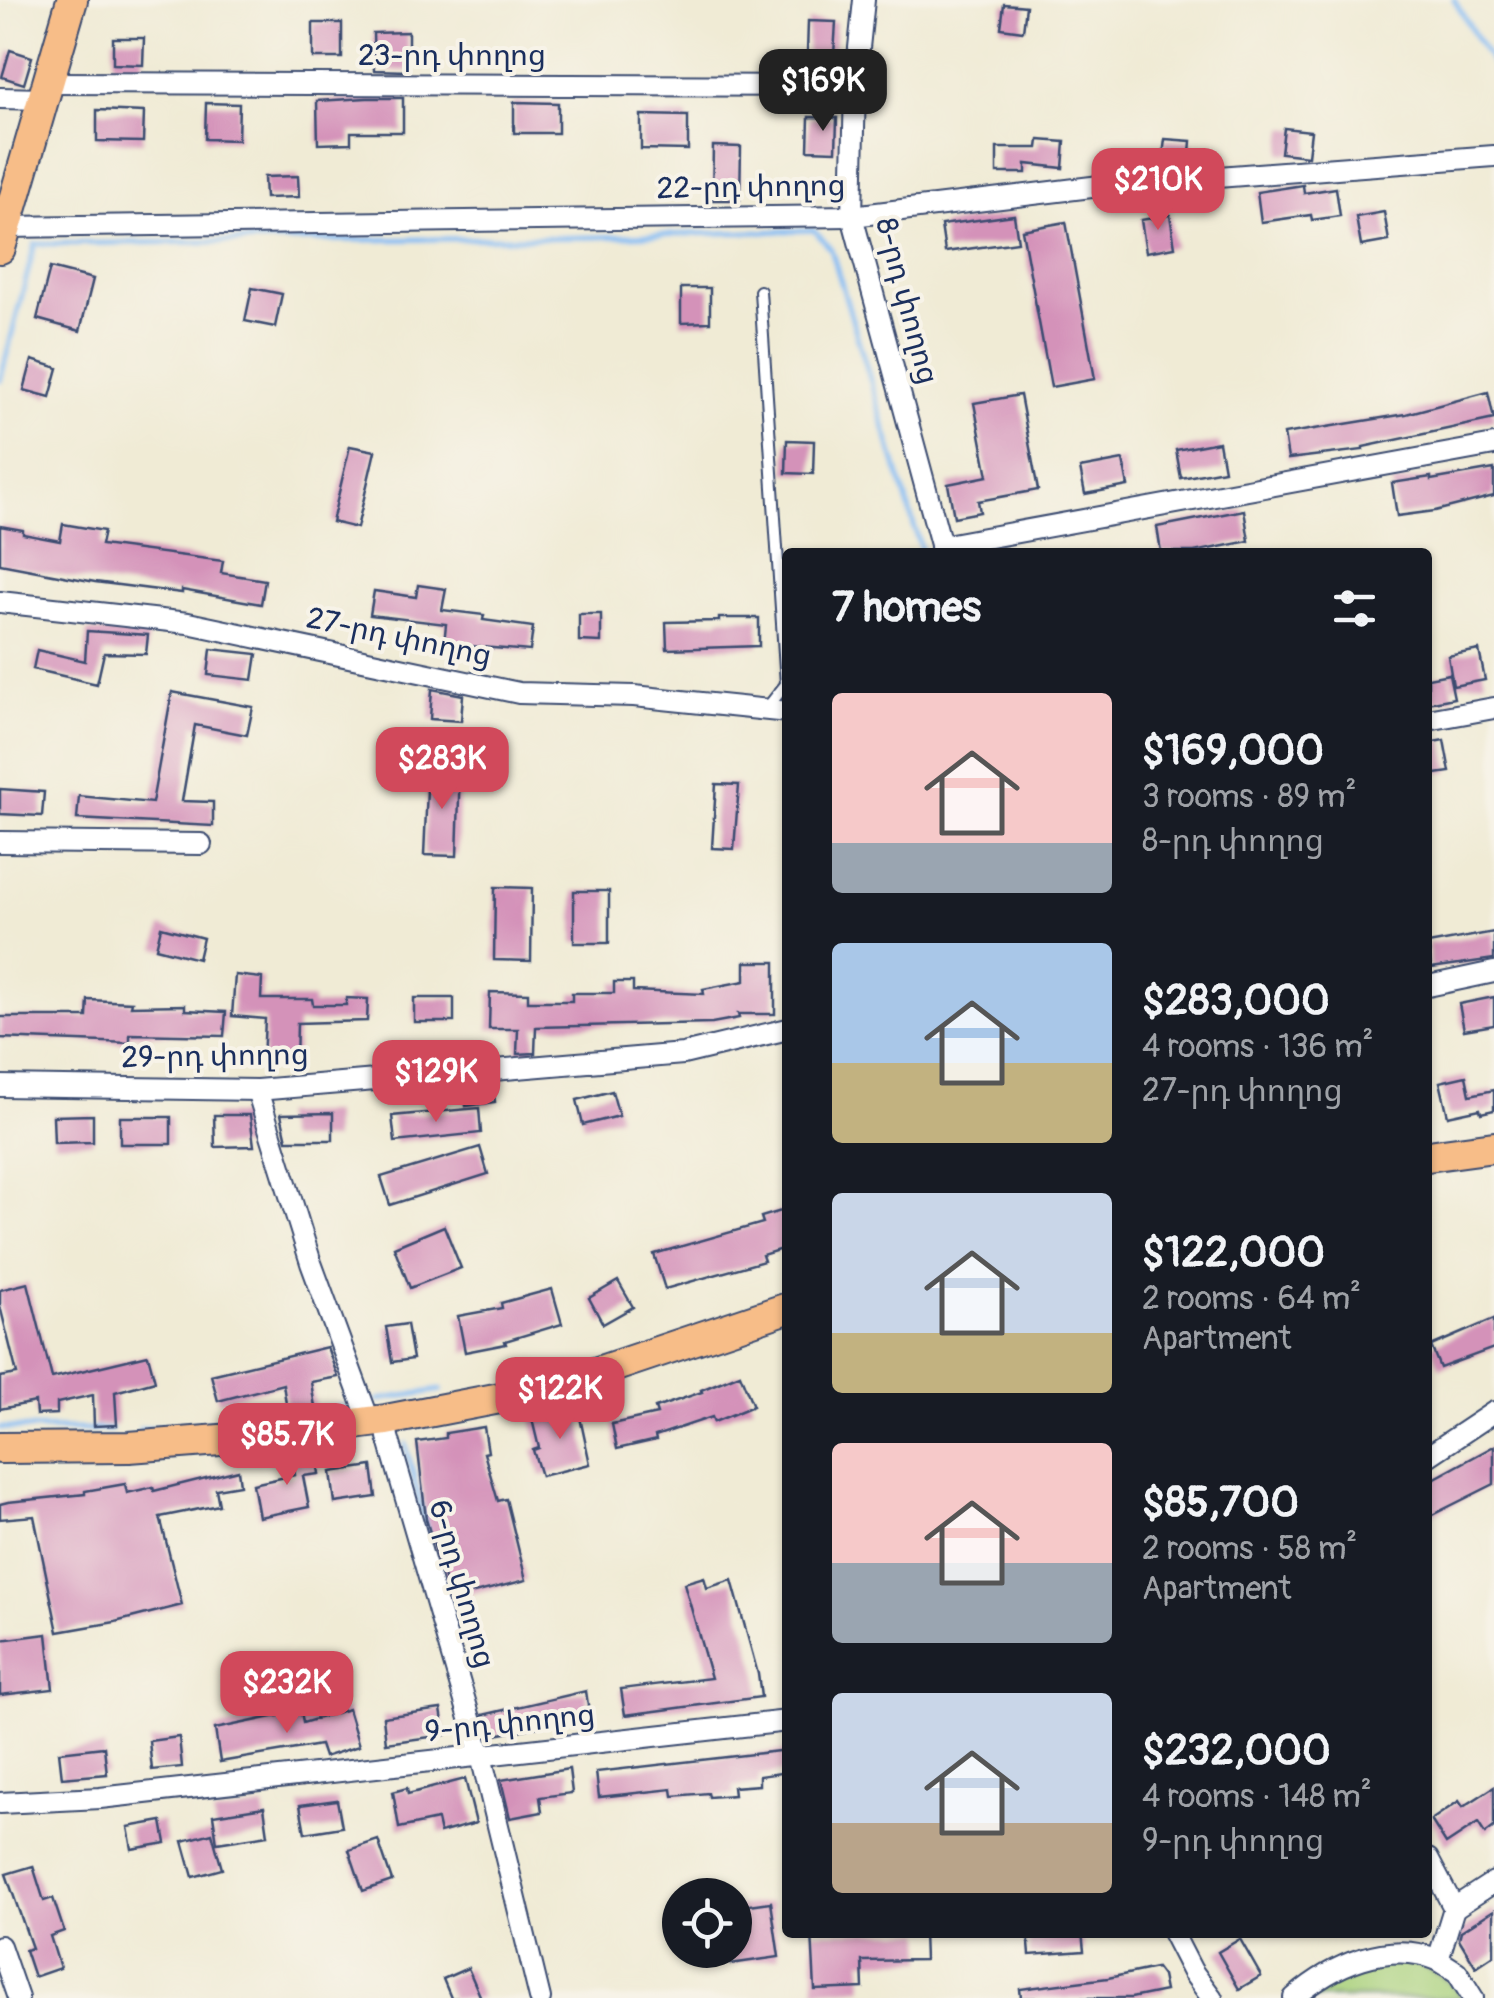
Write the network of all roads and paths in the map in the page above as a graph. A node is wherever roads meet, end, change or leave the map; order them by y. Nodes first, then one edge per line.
1 (72, 0) edge
2 (864, 0) edge
3 (855, 86) junction
4 (46, 91) junction
5 (0, 98) edge
6 (1494, 156) edge
7 (852, 216) junction
8 (3, 238) edge
9 (760, 290) dead end
10 (1494, 445) edge
11 (942, 548) edge
12 (947, 548) edge
13 (0, 602) edge
14 (782, 623) edge
15 (1494, 708) edge
16 (777, 711) edge
17 (1432, 719) edge
18 (0, 842) edge
19 (201, 844) dead end
20 (1494, 972) edge
21 (1432, 985) edge
22 (782, 1030) edge
23 (0, 1086) edge
24 (256, 1090) junction
25 (1494, 1147) edge
26 (1432, 1155) edge
27 (782, 1310) edge
28 (1494, 1412) edge
29 (378, 1421) junction
30 (0, 1448) edge
31 (1432, 1453) edge
32 (782, 1722) edge
33 (481, 1756) junction
34 (0, 1802) edge
35 (1432, 1867) edge
36 (1494, 1882) edge
37 (1454, 1908) junction
38 (1175, 1938) edge
39 (0, 1946) edge
40 (1438, 1960) junction
41 (18, 1998) edge
42 (540, 1998) edge
43 (1212, 1998) edge
44 (1294, 1998) edge
45 (1473, 1998) edge

1 - 4 main road
2 - 3 street, 8-րդ փողոց
3 - 4 street, 23-րդ փողոց
3 - 7 street, 8-րդ փողոց
4 - 5 street, 23-րդ փողոց
4 - 8 main road
6 - 7 street, 22-րդ փողոց
7 - 8 street, 22-րդ փողոց
7 - 11 street, 8-րդ փողոց
9 - 14 lane
10 - 12 street
13 - 16 street, 27-րդ փողոց
15 - 17 street
18 - 19 street
20 - 21 street
22 - 24 street, 29-րդ փողոց
23 - 24 street, 29-րդ փողոց
24 - 29 street, 6-րդ փողոց
25 - 26 main road
27 - 29 main road
28 - 31 street
29 - 30 main road
29 - 33 street, 6-րդ փողոց
32 - 33 street, 9-րդ փողոց
33 - 34 street, 9-րդ փողոց
33 - 42 street, 6-րդ փողոց
35 - 37 street
36 - 37 street
37 - 40 street
38 - 43 street
39 - 41 street
40 - 44 street
40 - 45 street

